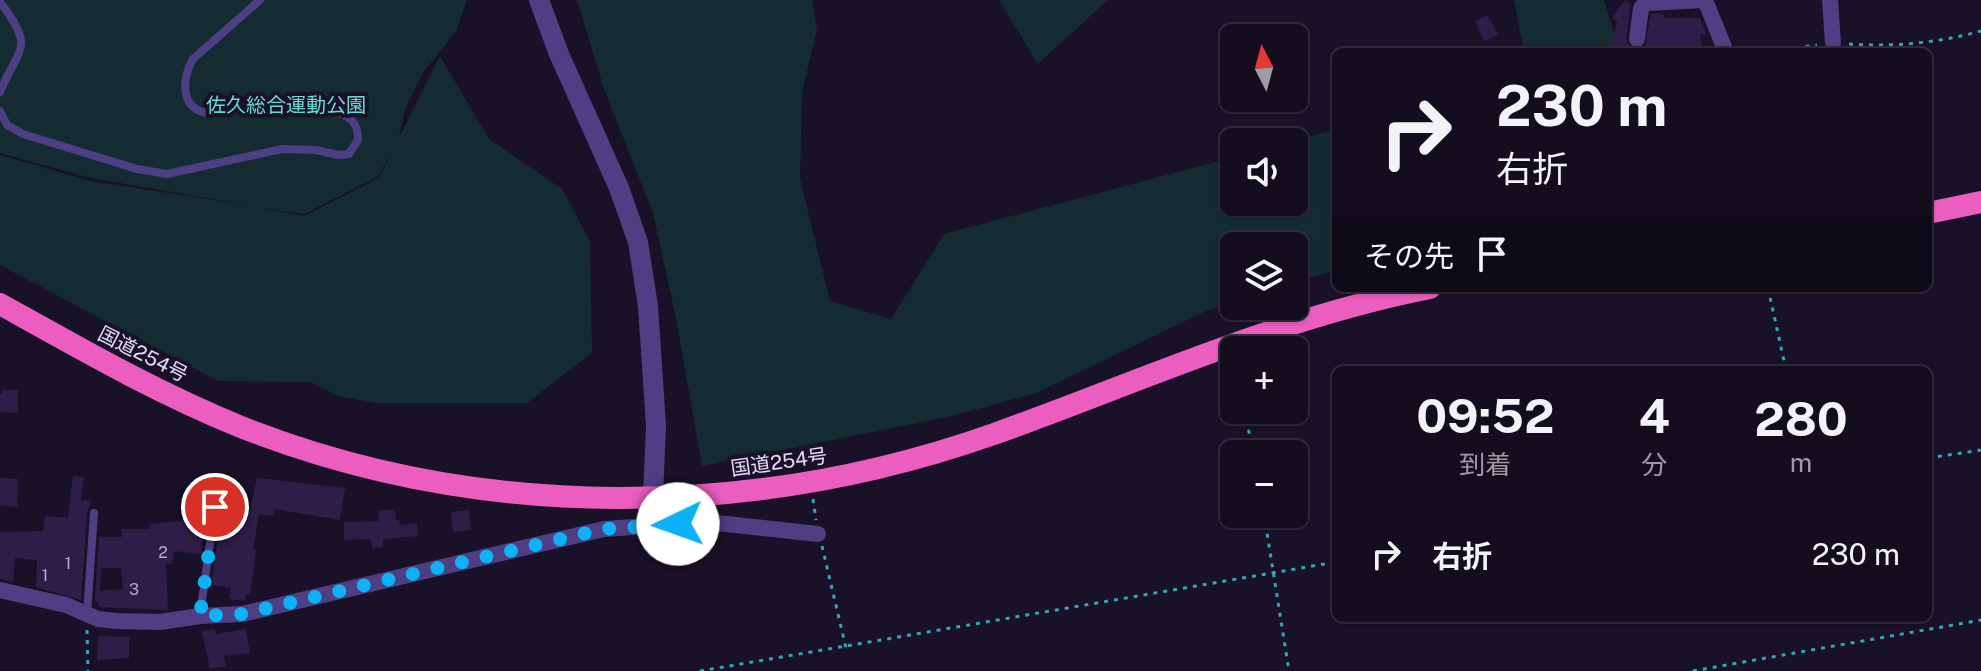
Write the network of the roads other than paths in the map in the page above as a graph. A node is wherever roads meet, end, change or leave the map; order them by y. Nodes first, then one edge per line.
1 (260, 0) edge
2 (539, 0) edge
3 (1705, 0) edge
4 (1830, 0) edge
5 (0, 2) edge
6 (1637, 39) dead end
7 (1833, 43) road end
8 (1724, 48) edge
9 (0, 92) edge
10 (0, 111) edge
11 (1981, 202) edge
12 (1932, 212) edge
13 (1412, 292) edge
14 (0, 304) edge
15 (653, 498) junction
16 (215, 507) dead end
17 (94, 513) dead end
18 (818, 534) road end
19 (0, 590) edge
20 (87, 615) junction
21 (200, 616) junction

1 - 10 lane
2 - 15 street
3 - 6 street
3 - 8 street
4 - 7 street
5 - 9 lane
11 - 12 highway
13 - 15 highway, 国道254号
14 - 15 highway, 国道254号
16 - 21 lane
17 - 20 lane
18 - 21 street
19 - 20 street
20 - 21 street

